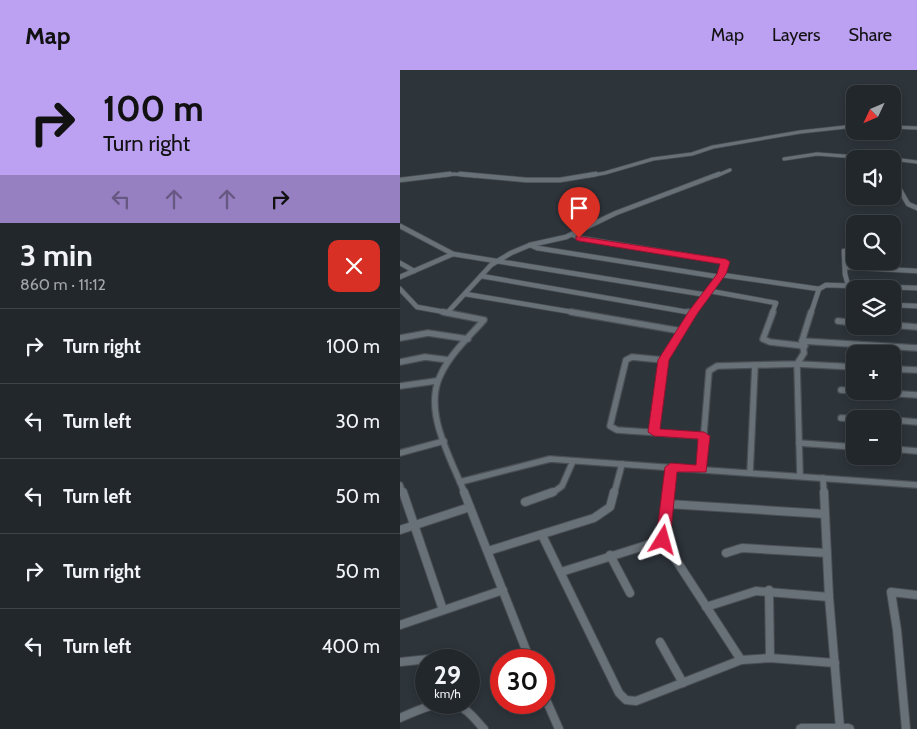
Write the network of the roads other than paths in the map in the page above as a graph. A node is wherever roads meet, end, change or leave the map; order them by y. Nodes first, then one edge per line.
1 (846, 127) edge
2 (901, 127) edge
3 (917, 128) edge
4 (846, 156) edge
5 (784, 159) dead end
6 (901, 161) edge
7 (917, 162) edge
8 (730, 170) dead end
9 (400, 180) edge
10 (901, 192) edge
11 (917, 208) edge
12 (400, 226) edge
13 (572, 234) junction
14 (530, 245) junction
15 (844, 251) dead end
16 (453, 254) junction
17 (496, 261) junction
18 (400, 263) edge
19 (846, 267) joint
20 (899, 270) edge
21 (414, 271) junction
22 (917, 271) edge
23 (481, 276) junction
24 (721, 276) junction
25 (400, 277) edge
26 (847, 280) edge
27 (846, 286) edge
28 (901, 287) edge
29 (400, 288) edge
30 (917, 288) edge
31 (818, 289) junction
32 (709, 293) junction
33 (465, 294) junction
34 (901, 305) edge
35 (917, 306) edge
36 (447, 313) junction
37 (692, 313) junction
38 (838, 321) dead end
39 (846, 321) edge
40 (901, 326) edge
41 (917, 327) edge
42 (681, 331) junction
43 (400, 338) edge
44 (468, 339) junction
45 (804, 344) junction
46 (917, 348) edge
47 (450, 360) junction
48 (663, 360) junction
49 (400, 362) edge
50 (797, 364) junction
51 (755, 365) junction
52 (846, 367) edge
53 (901, 369) edge
54 (917, 370) edge
55 (436, 381) junction
56 (400, 386) edge
57 (841, 390) dead end
58 (846, 390) edge
59 (901, 394) edge
60 (917, 395) edge
61 (841, 418) dead end
62 (846, 418) edge
63 (901, 421) edge
64 (917, 422) edge
65 (654, 432) junction
66 (704, 436) junction
67 (444, 441) junction
68 (799, 443) junction
69 (846, 446) edge
70 (901, 450) edge
71 (917, 451) edge
72 (400, 453) edge
73 (573, 461) junction
74 (622, 464) junction
75 (671, 467) junction
76 (702, 469) junction
77 (750, 473) junction
78 (800, 476) junction
79 (823, 478) junction
80 (460, 482) junction
81 (917, 485) edge
82 (401, 490) edge
83 (525, 502) dead end
84 (668, 504) junction
85 (470, 507) junction
86 (825, 514) junction
87 (413, 526) junction
88 (400, 530) edge
89 (542, 535) junction
90 (663, 540) junction
91 (488, 551) junction
92 (726, 553) dead end
93 (827, 553) junction
94 (610, 555) junction
95 (561, 572) junction
96 (503, 590) junction
97 (768, 590) junction
98 (630, 593) dead end
99 (917, 595) edge
100 (828, 597) junction
101 (706, 607) junction
102 (443, 610) junction
103 (400, 625) edge
104 (660, 642) dead end
105 (526, 649) edge
106 (770, 658) junction
107 (415, 660) edge
108 (741, 660) junction
109 (400, 662) edge
110 (835, 663) junction
111 (683, 683) junction
112 (415, 712) edge
113 (471, 714) edge
114 (552, 714) edge
115 (400, 718) edge
116 (845, 728) edge
117 (484, 729) edge
118 (559, 729) edge
119 (802, 729) edge
120 (906, 729) edge

1 - 9 street
2 - 3 street
4 - 5 street
6 - 7 street
8 - 13 street
10 - 11 street
12 - 16 street
13 - 14 street
13 - 24 street
14 - 17 street
14 - 24 street
15 - 19 street
16 - 17 street
16 - 21 street
17 - 23 street
17 - 32 street
18 - 21 street
19 - 26 street
20 - 22 street
21 - 25 street
23 - 33 street
23 - 37 street
24 - 31 street
24 - 32 street
27 - 31 street
28 - 30 street
29 - 36 street
31 - 45 street
32 - 37 street
32 - 45 street
33 - 36 street
33 - 42 street
34 - 35 street
36 - 44 street
37 - 42 street
38 - 39 street
40 - 41 street
42 - 48 street
43 - 44 street
44 - 47 street
45 - 46 street
45 - 50 street
47 - 49 street
47 - 55 street
48 - 65 street
48 - 65 street
50 - 51 street
50 - 52 street
50 - 68 street
51 - 66 street
51 - 77 street
53 - 54 street
55 - 56 street
55 - 67 street
57 - 58 street
59 - 60 street
61 - 62 street
63 - 64 street
65 - 66 street
66 - 76 street
67 - 72 street
67 - 80 street
68 - 69 street
68 - 78 street
70 - 71 street
73 - 74 street
73 - 80 street
73 - 83 street
74 - 75 street
74 - 89 street
75 - 76 street
75 - 84 street
76 - 77 street
77 - 78 street
78 - 79 street
79 - 81 street
79 - 86 street
80 - 85 street
82 - 87 street
84 - 86 street
84 - 90 street
85 - 87 street
85 - 91 street
86 - 93 street
87 - 88 street
87 - 102 street
89 - 91 street
89 - 95 street
90 - 94 street
90 - 101 street
91 - 96 street
92 - 93 street
93 - 100 street
94 - 95 street
94 - 98 street
95 - 111 street
96 - 102 street
96 - 105 street
97 - 100 street
97 - 101 street
97 - 106 street
99 - 120 street
100 - 110 street
101 - 108 street
102 - 103 street
104 - 111 street
106 - 108 street
106 - 110 street
107 - 109 street
108 - 111 street
110 - 116 street
112 - 115 street
113 - 117 street
114 - 118 street
116 - 119 street

